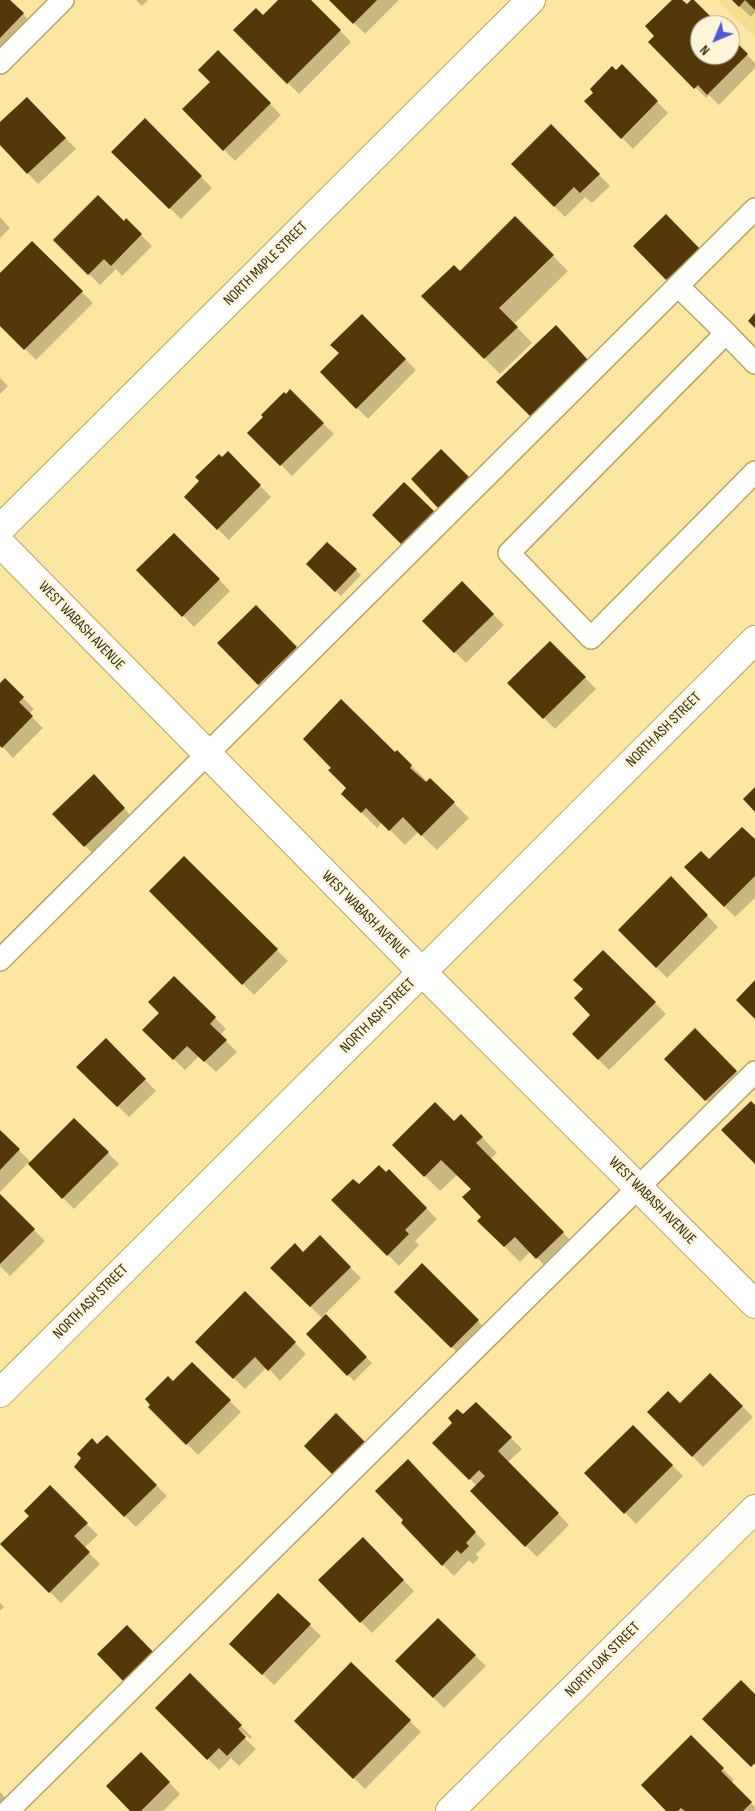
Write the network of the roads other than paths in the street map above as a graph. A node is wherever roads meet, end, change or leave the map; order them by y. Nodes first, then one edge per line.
1 (63, 0) edge
2 (531, 0) edge
3 (0, 63) edge
4 (755, 209) edge
5 (678, 286) junction
6 (726, 333) junction
7 (755, 363) edge
8 (755, 472) edge
9 (0, 529) edge
10 (0, 543) edge
11 (755, 640) edge
12 (207, 754) junction
13 (0, 960) edge
14 (422, 972) junction
15 (755, 1072) edge
16 (637, 1187) junction
17 (755, 1304) edge
18 (0, 1393) edge
19 (755, 1509) edge
20 (8, 1811) edge
21 (450, 1811) edge

1 - 3 lane
2 - 9 main road, NORTH MAPLE STREET
4 - 5 lane
5 - 6 lane
5 - 12 lane
6 - 7 lane
6 - 8 lane
10 - 12 main road, WEST WABASH AVENUE
11 - 14 main road, NORTH ASH STREET
12 - 13 lane
12 - 14 main road, WEST WABASH AVENUE
14 - 16 main road, WEST WABASH AVENUE
14 - 18 main road, NORTH ASH STREET
15 - 16 lane
16 - 17 main road, WEST WABASH AVENUE
16 - 20 lane
19 - 21 main road, NORTH OAK STREET

